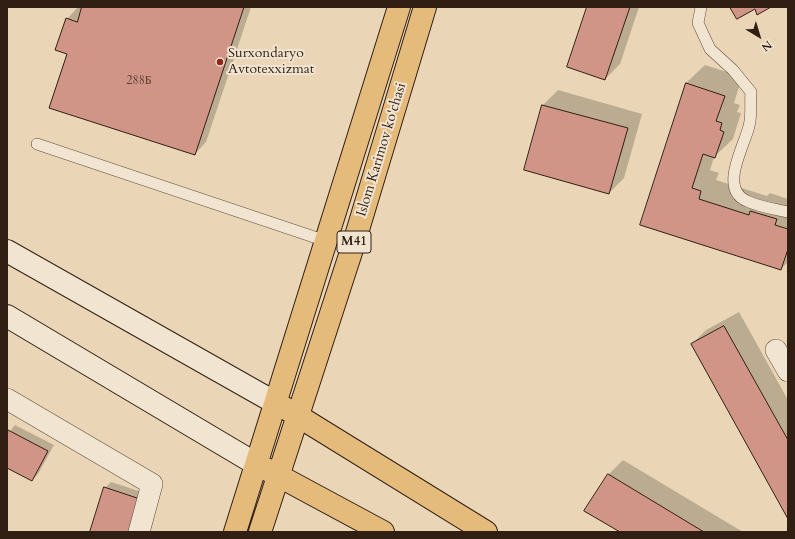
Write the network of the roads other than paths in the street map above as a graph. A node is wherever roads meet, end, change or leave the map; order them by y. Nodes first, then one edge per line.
1 (398, 7) edge
2 (425, 7) edge
3 (701, 7) edge
4 (37, 144) dead end
5 (788, 212) edge
6 (326, 241) junction
7 (7, 251) edge
8 (7, 316) edge
9 (776, 350) dead end
10 (788, 371) edge
11 (7, 399) edge
12 (274, 402) junction
13 (297, 414) junction
14 (256, 464) junction
15 (278, 475) junction
16 (139, 532) edge
17 (235, 532) edge
18 (260, 532) edge
19 (383, 532) edge
20 (486, 532) edge

1 - 6 main road, Islom Karimov ko'chasi / M41
2 - 13 main road, Islom Karimov ko'chasi / M41
3 - 5 lane
4 - 6 lane
6 - 12 main road, Islom Karimov ko'chasi / M41
7 - 12 street
8 - 14 street
9 - 10 street
11 - 16 street
12 - 13 main road
12 - 14 main road, Islom Karimov ko'chasi / M41
13 - 15 main road, Islom Karimov ko'chasi / M41
13 - 20 main road
14 - 15 main road
14 - 17 main road, M41
15 - 18 main road, M41
15 - 19 main road

